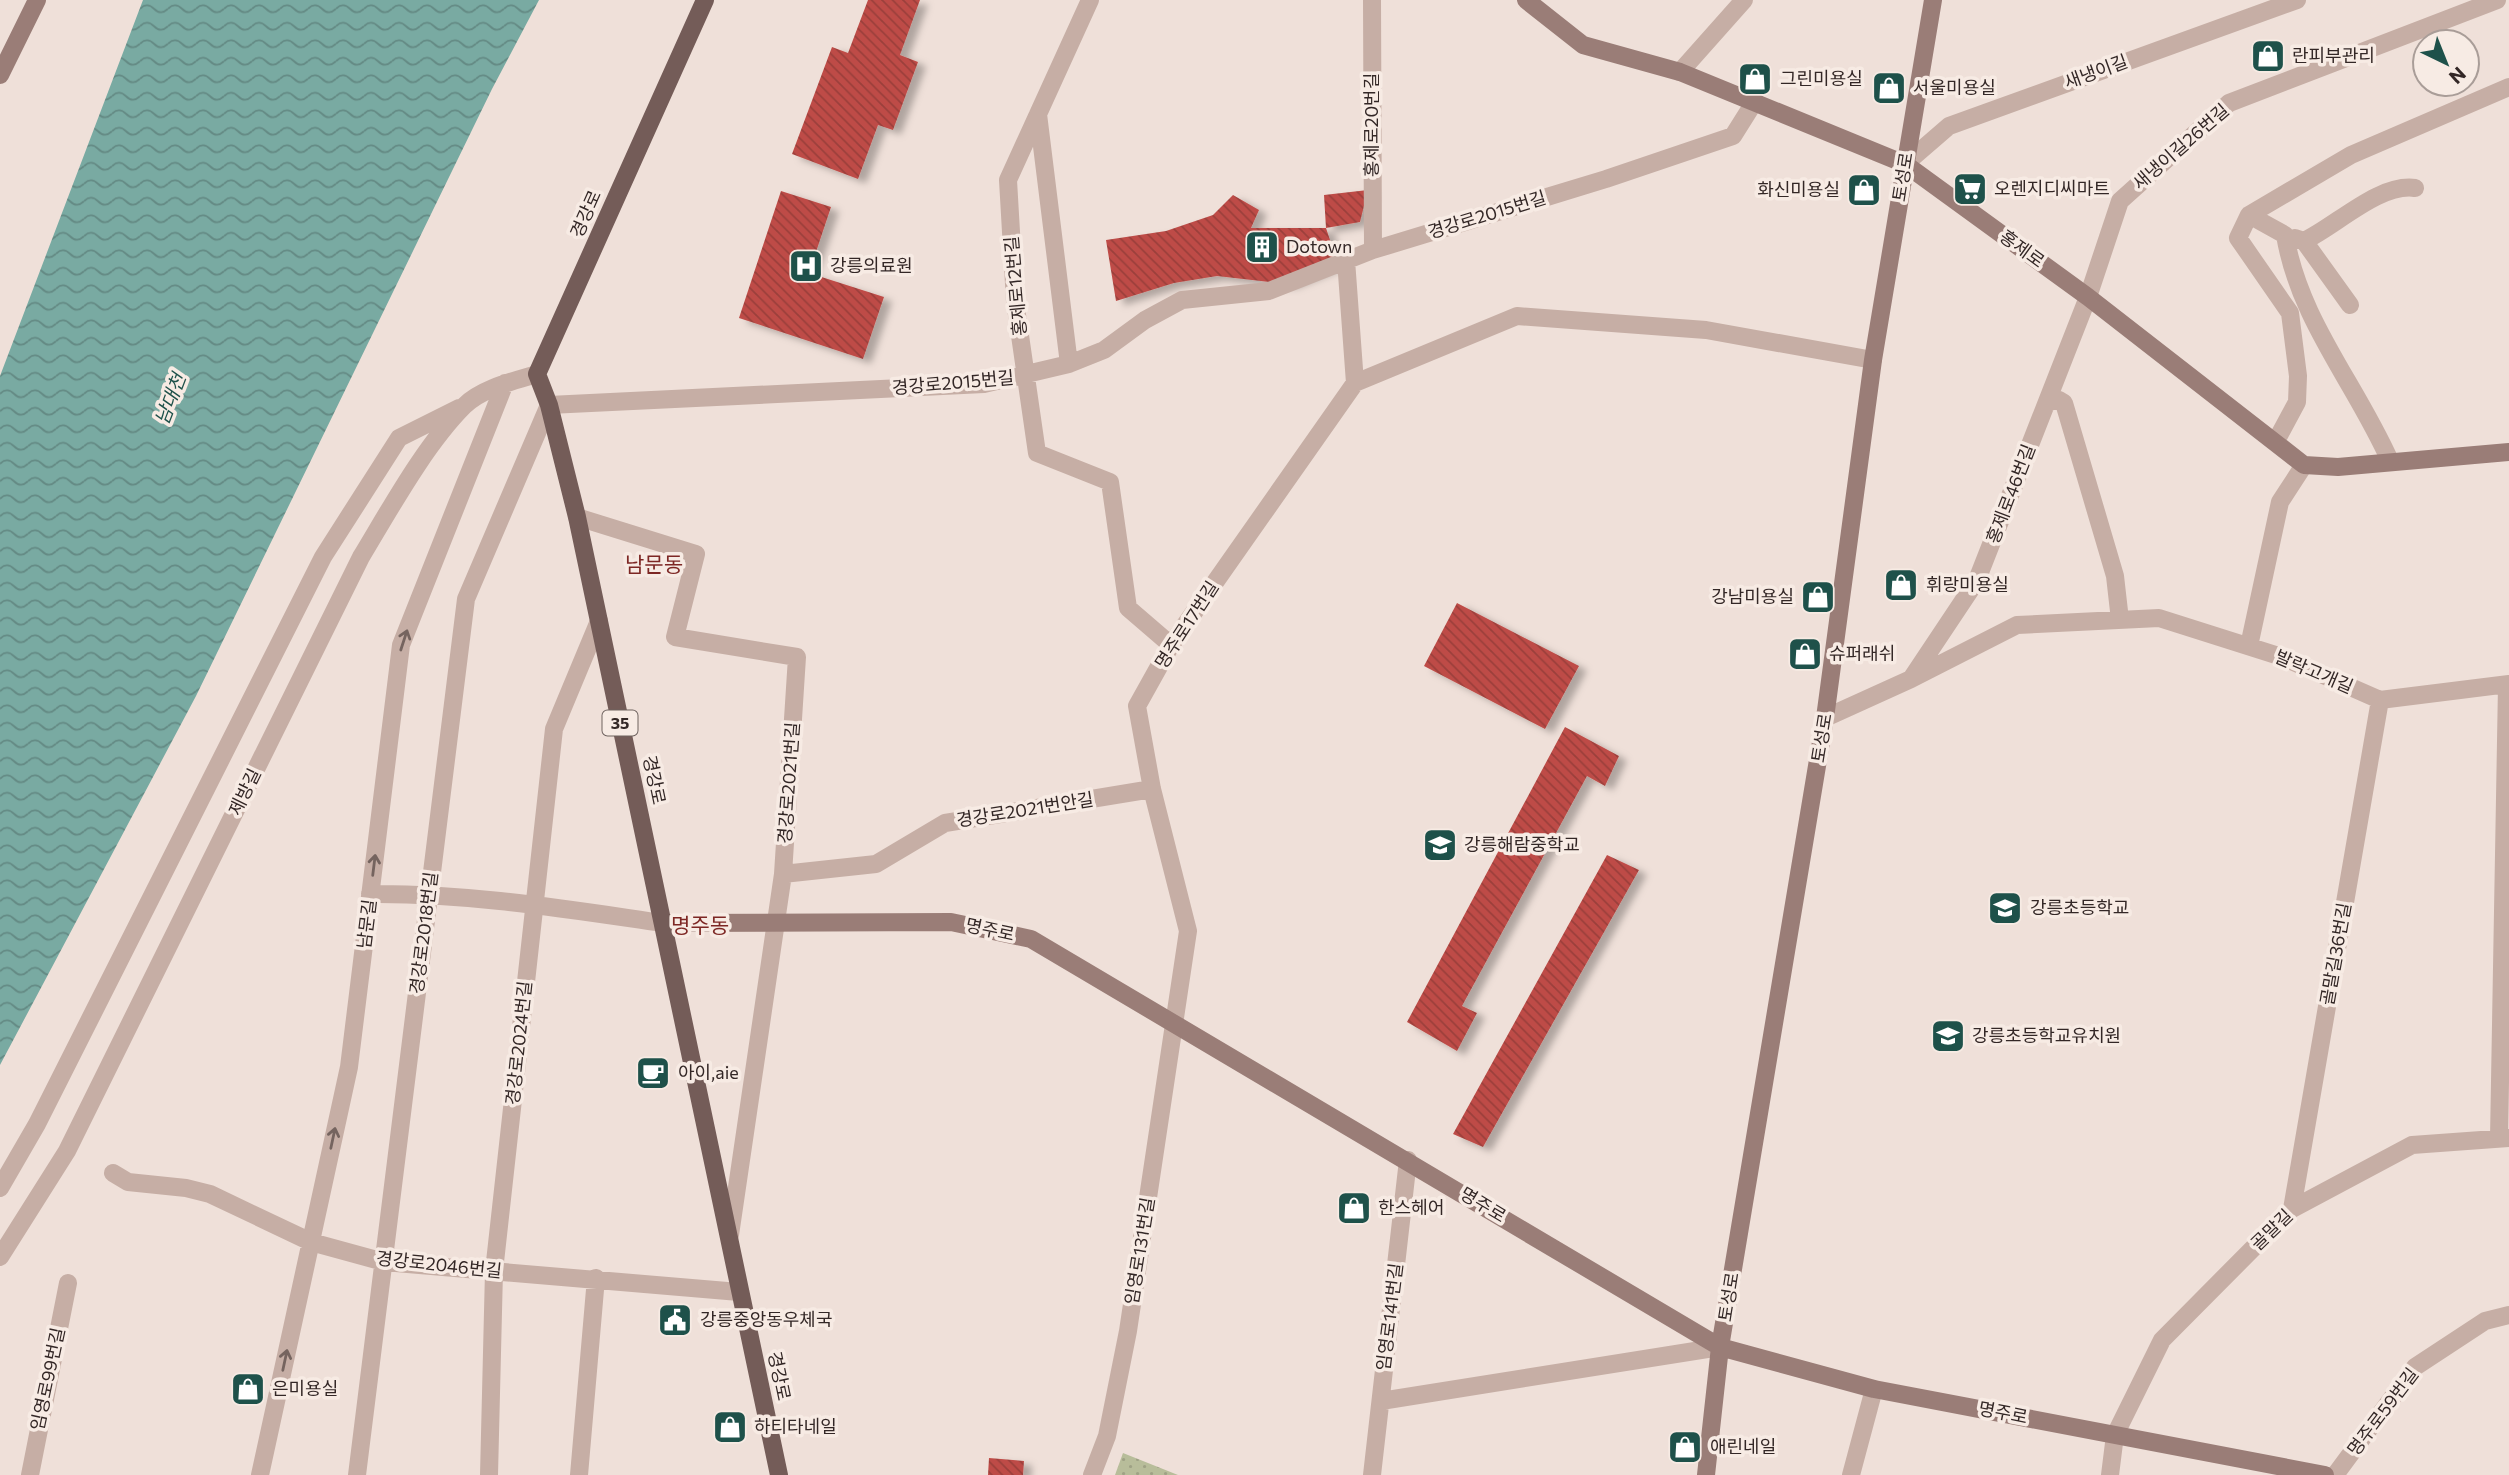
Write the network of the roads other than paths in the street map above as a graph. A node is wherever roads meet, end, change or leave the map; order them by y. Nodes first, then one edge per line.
1 (37, 0) edge
2 (705, 0) edge
3 (1090, 0) edge
4 (1372, 0) edge
5 (1526, 0) edge
6 (1744, 0) edge
7 (1933, 0) edge
8 (2297, 0) edge
9 (2497, 0) edge
10 (1680, 72) junction
11 (0, 75) edge
12 (2509, 87) edge
13 (1755, 101) junction
14 (1038, 114) junction
15 (1905, 164) junction
16 (2416, 188) dead end
17 (2249, 215) junction
18 (2285, 235) junction
19 (2304, 241) junction
20 (1373, 250) junction
21 (1346, 260) junction
22 (2088, 297) junction
23 (2350, 305) dead end
24 (1873, 360) junction
25 (1069, 364) junction
26 (537, 374) junction
27 (1026, 376) junction
28 (505, 383) junction
29 (1355, 383) junction
30 (2047, 402) junction
31 (465, 404) junction
32 (549, 405) junction
33 (2276, 441) junction
34 (2509, 452) edge
35 (2390, 461) junction
36 (2304, 465) junction
37 (577, 517) junction
38 (2120, 620) junction
39 (598, 621) junction
40 (1171, 645) junction
41 (2249, 646) junction
42 (1911, 680) junction
43 (2508, 684) edge
44 (2380, 700) junction
45 (1825, 718) junction
46 (1153, 789) junction
47 (783, 874) junction
48 (370, 894) junction
49 (429, 894) junction
50 (535, 904) junction
51 (663, 923) junction
52 (776, 923) junction
53 (1174, 1023) junction
54 (2504, 1138) edge
55 (1408, 1160) junction
56 (113, 1174) dead end
57 (0, 1188) edge
58 (2292, 1209) junction
59 (729, 1238) junction
60 (311, 1242) junction
61 (0, 1257) edge
62 (384, 1262) junction
63 (494, 1270) junction
64 (596, 1278) junction
65 (68, 1283) dead end
66 (739, 1292) junction
67 (2509, 1315) edge
68 (1720, 1347) junction
69 (1874, 1389) junction
70 (1381, 1401) junction
71 (2115, 1435) junction
72 (30, 1475) edge
73 (260, 1475) edge
74 (357, 1475) edge
75 (489, 1475) edge
76 (579, 1475) edge
77 (779, 1475) edge
78 (1092, 1475) edge
79 (1372, 1475) edge
80 (1706, 1475) edge
81 (1851, 1475) edge
82 (2110, 1475) edge
83 (2325, 1475) edge
84 (2335, 1475) edge

1 - 11 street
2 - 26 main road, 경강로
3 - 14 street, 홍제로12번길
4 - 20 street, 홍제로20번길
5 - 10 street, 홍제로
6 - 10 street
7 - 15 street, 토성로
8 - 15 street, 새냉이길
9 - 22 street, 새냉이길26번길
10 - 13 street, 홍제로
12 - 17 street
13 - 15 street, 홍제로
13 - 20 street, 경강로2015번길
14 - 25 street
14 - 27 street, 홍제로12번길
15 - 22 street, 홍제로
15 - 24 street, 토성로
16 - 19 street
17 - 18 street
17 - 33 street
18 - 19 street
18 - 35 street
19 - 23 street
20 - 21 street, 경강로2015번길
21 - 25 street, 경강로2015번길
21 - 29 street
22 - 30 street, 홍제로46번길
22 - 33 street, 홍제로
24 - 29 street
24 - 45 street, 토성로
25 - 27 street, 경강로2015번길
26 - 28 street, 제방길
26 - 32 main road, 경강로 / 35
27 - 32 street, 경강로2015번길
27 - 40 street, 홍제로12번길
28 - 31 street, 제방길
48 -> 28 street, 남문길
29 - 40 street, 명주로17번길
30 - 38 street
30 - 42 street, 홍제로46번길
31 - 57 street
31 - 61 street, 제방길
32 - 37 main road, 경강로 / 35
32 - 49 street, 경강로2018번길
33 - 36 street, 홍제로
34 - 35 street
35 - 36 street
36 - 41 street
37 - 39 main road, 경강로 / 35
37 - 47 street, 경강로2021번길
38 - 41 street, 발락고개길
38 - 42 street, 발락고개길
39 - 50 street, 경강로2024번길
39 - 51 main road, 경강로 / 35
40 - 46 street, 명주로17번길
41 - 44 street, 발락고개길
42 - 45 street, 발락고개길
43 - 44 street
43 - 54 street
44 - 58 street, 골말길36번길
45 - 68 street, 토성로
46 - 47 street, 경강로2021번안길
46 - 53 street, 명주로17번길
47 - 52 street, 경강로2021번길
48 - 49 street
60 -> 48 street, 남문길
49 - 50 street
49 - 62 street, 경강로2018번길
50 - 51 street
50 - 63 street, 경강로2024번길
51 - 52 street, 명주로
51 - 59 main road, 경강로 / 35
52 - 53 street, 명주로
52 - 59 street, 경강로2021번길
53 - 55 street, 명주로
53 - 78 street, 임영로131번길
54 - 58 street, 골말길
55 - 68 street, 명주로
55 - 70 street, 임영로141번길
56 - 60 street, 경강로2046번길
58 - 71 street, 골말길
59 - 66 main road, 경강로 / 35
60 - 62 street, 경강로2046번길
73 -> 60 street, 남문길
62 - 63 street, 경강로2046번길
62 - 74 street, 경강로2018번길
63 - 64 street, 경강로2046번길
63 - 75 street, 경강로2024번길
64 - 66 street, 경강로2046번길
64 - 76 street
65 - 72 street, 임영로99번길
66 - 77 main road, 경강로 / 35
67 - 84 street, 명주로59번길
68 - 69 street, 명주로
68 - 70 street
68 - 80 street, 토성로
69 - 71 street, 명주로
69 - 81 street
70 - 79 street, 임영로141번길
71 - 82 street, 골말길
71 - 83 street, 명주로

